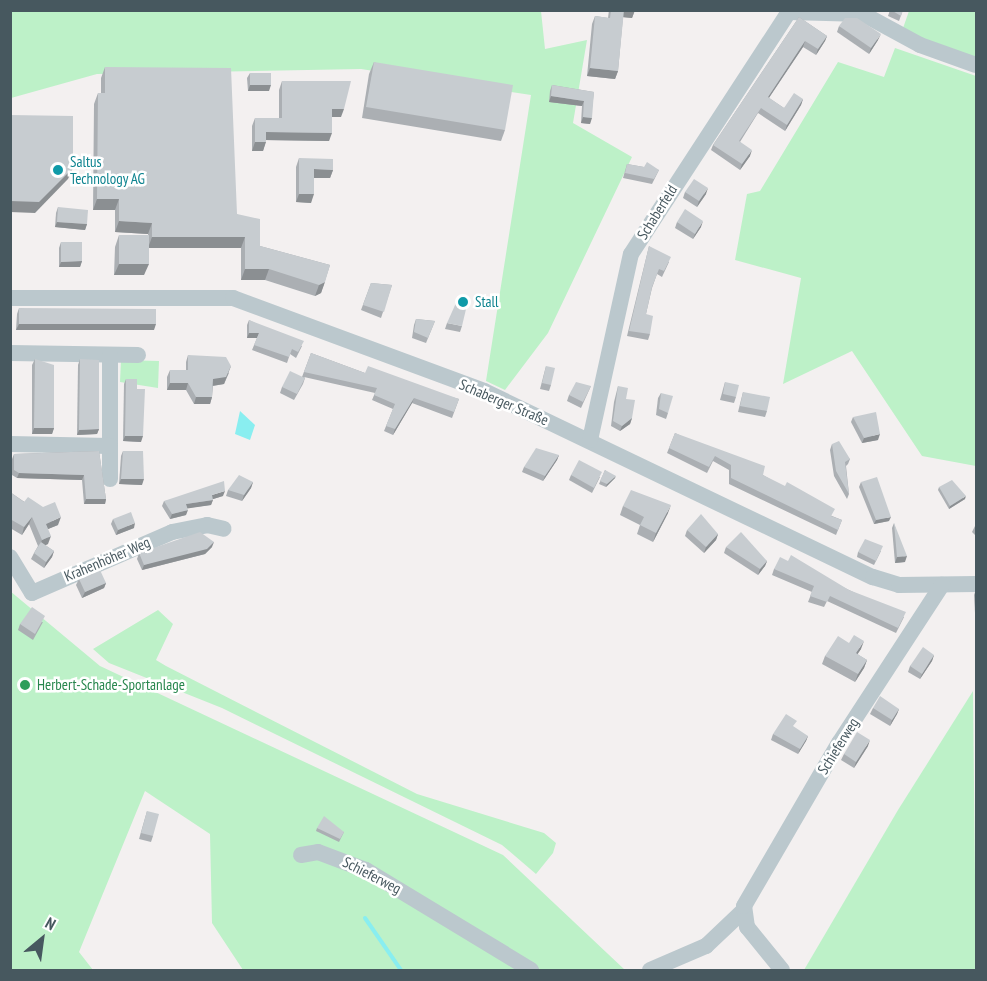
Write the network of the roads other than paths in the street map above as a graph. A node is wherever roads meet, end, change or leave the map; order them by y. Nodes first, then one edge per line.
1 (782, 11) edge
2 (976, 65) edge
3 (10, 298) edge
4 (10, 353) edge
5 (110, 354) junction
6 (138, 355) dead end
7 (590, 440) junction
8 (10, 444) edge
9 (110, 446) junction
10 (110, 479) dead end
11 (224, 529) dead end
12 (10, 557) edge
13 (976, 584) edge
14 (942, 585) junction
15 (301, 855) dead end
16 (742, 912) junction
17 (531, 970) edge
18 (650, 970) edge
19 (782, 970) edge

1 - 2 street, Schaberfeld
1 - 7 street, Schaberfeld
3 - 7 street, Schaberger Straße
4 - 5 street
5 - 6 street
5 - 9 street
7 - 14 street, Schaberger Straße
8 - 9 street
9 - 10 street
11 - 12 street, Krahenhöher Weg
13 - 14 street, Schaberger Straße
14 - 16 street, Schieferweg
15 - 17 street, Schieferweg
16 - 18 street, Schieferweg
16 - 19 street

